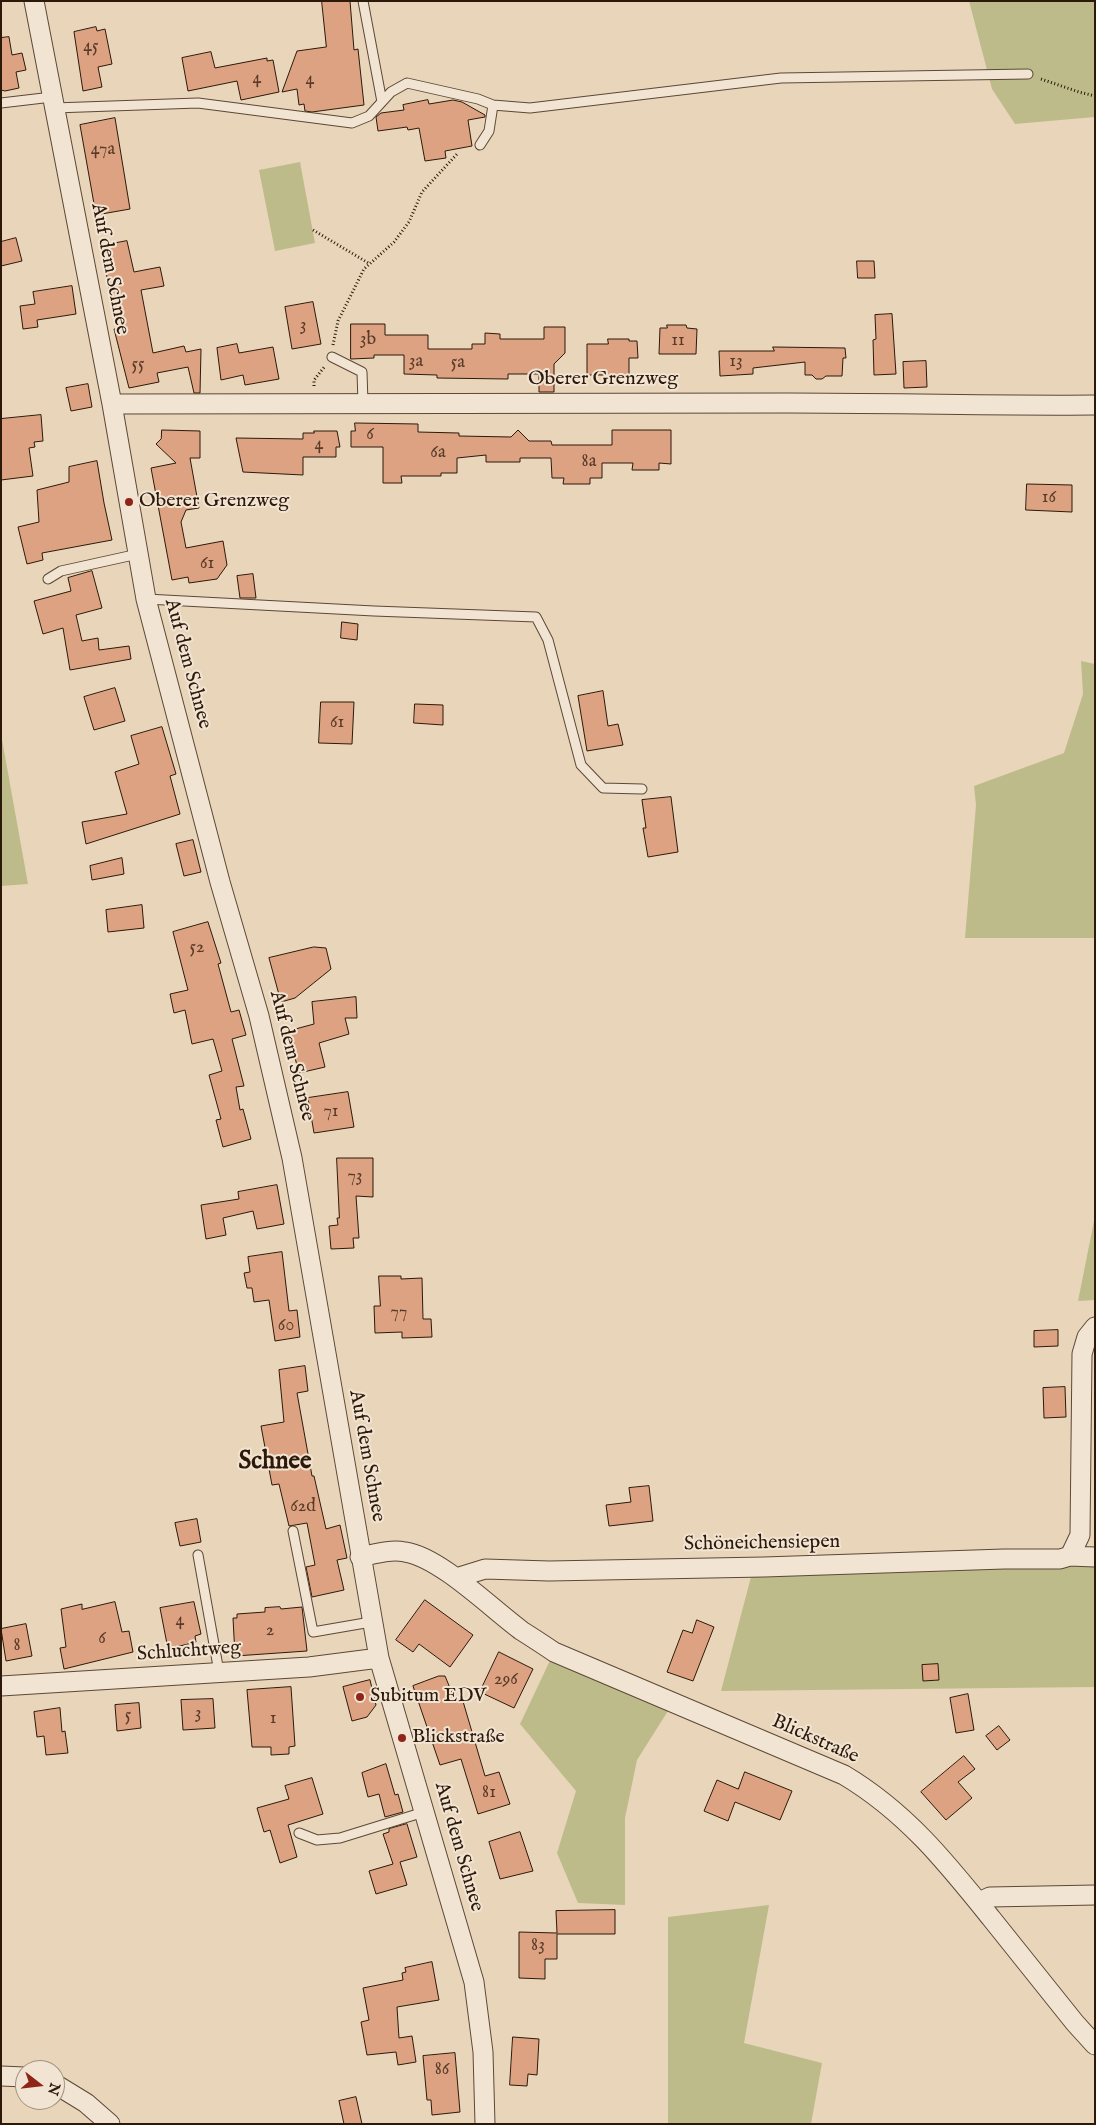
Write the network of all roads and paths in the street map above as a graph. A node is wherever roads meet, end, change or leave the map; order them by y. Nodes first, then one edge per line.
1 (34, 1) edge
2 (363, 1) edge
3 (1028, 74) joint
4 (1095, 96) edge
5 (53, 102) junction
6 (382, 102) junction
7 (1, 103) edge
8 (494, 105) junction
9 (480, 145) dead end
10 (458, 153) dead end
11 (313, 230) dead end
12 (370, 264) junction
13 (332, 358) junction
14 (363, 403) junction
15 (112, 404) junction
16 (314, 404) junction
17 (1095, 404) edge
18 (138, 554) junction
19 (48, 579) dead end
20 (146, 599) junction
21 (642, 789) dead end
22 (1095, 1327) edge
23 (293, 1531) dead end
24 (198, 1555) dead end
25 (1070, 1556) junction
26 (1095, 1557) edge
27 (360, 1558) junction
28 (456, 1578) junction
29 (371, 1622) junction
30 (379, 1658) junction
31 (219, 1672) junction
32 (1, 1686) edge
33 (424, 1812) junction
34 (300, 1833) dead end
35 (1095, 1895) edge
36 (978, 1902) junction
37 (1095, 2045) edge
38 (1, 2076) edge
39 (15, 2077) edge
40 (65, 2090) edge
41 (110, 2124) edge
42 (485, 2124) edge

1 - 5 street, Auf dem Schnee
2 - 6 lane
3 - 4 path
3 - 8 lane
5 - 6 lane
5 - 7 lane
5 - 15 street, Auf dem Schnee
6 - 8 lane
8 - 9 lane
10 - 12 path
11 - 12 path
12 - 13 path
13 - 14 lane
13 - 16 path
14 - 16 street, Oberer Grenzweg
14 - 17 street, Oberer Grenzweg
15 - 16 street, Oberer Grenzweg
15 - 18 street, Auf dem Schnee
18 - 19 lane
18 - 20 street, Auf dem Schnee
20 - 21 lane
20 - 27 street, Auf dem Schnee
22 - 25 street
23 - 29 lane
24 - 31 lane
25 - 26 street, Schöneichensiepen
25 - 28 street, Schöneichensiepen
27 - 28 street, Blickstraße
27 - 29 street, Auf dem Schnee
28 - 36 street, Blickstraße
29 - 30 street, Auf dem Schnee
30 - 31 street, Schluchtweg
30 - 33 street, Auf dem Schnee
31 - 32 street, Schluchtweg
33 - 34 lane
33 - 42 street, Auf dem Schnee
35 - 36 street
36 - 37 street, Blickstraße
38 - 39 street
40 - 41 street

